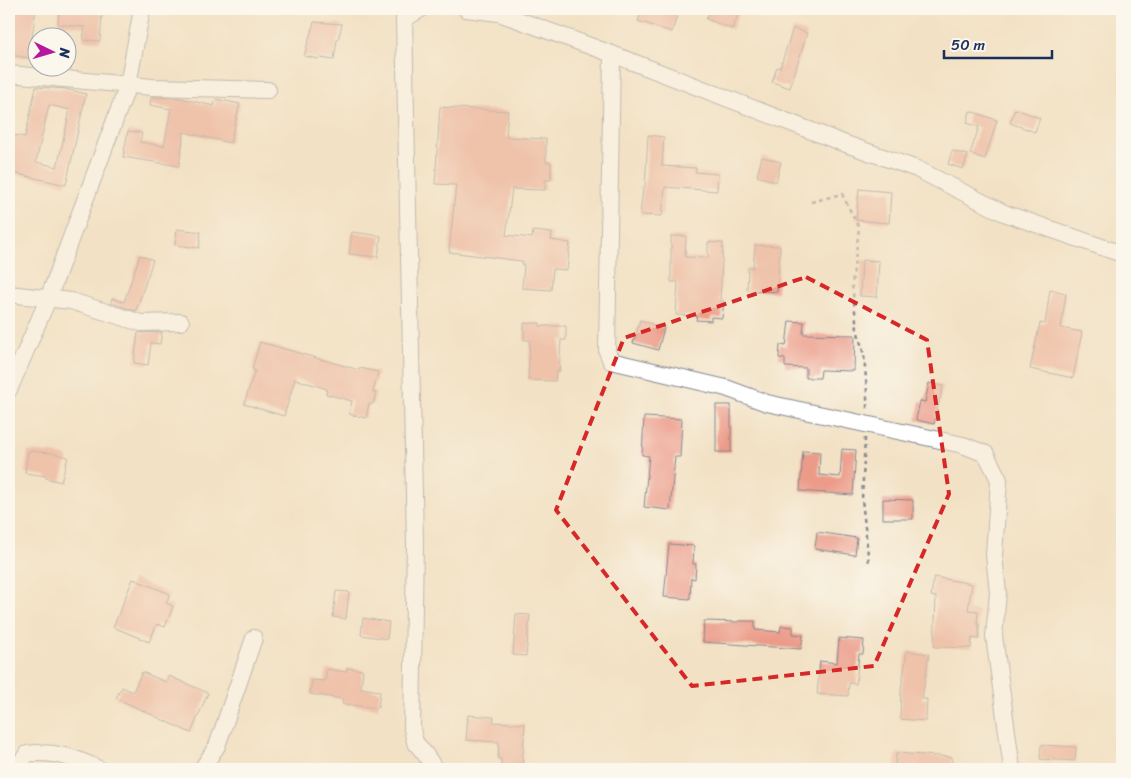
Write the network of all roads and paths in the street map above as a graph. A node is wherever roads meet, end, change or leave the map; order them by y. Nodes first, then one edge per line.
1 (142, 9) edge
2 (421, 9) edge
3 (466, 9) edge
4 (612, 54) junction
5 (9, 74) edge
6 (128, 85) junction
7 (268, 90) dead end
8 (811, 202) dead end
9 (1122, 254) edge
10 (9, 294) edge
11 (48, 298) junction
12 (181, 322) dead end
13 (9, 390) edge
14 (866, 424) junction
15 (869, 564) dead end
16 (254, 638) dead end
17 (16, 769) edge
18 (99, 769) edge
19 (202, 769) edge
20 (435, 769) edge
21 (1012, 769) edge

1 - 6 street
2 - 20 street
3 - 4 street
4 - 9 street
4 - 14 street
5 - 6 street
6 - 7 street
6 - 11 street
8 - 14 path
10 - 11 street
11 - 12 street
11 - 13 street
14 - 15 path
14 - 21 street
16 - 19 street
17 - 18 street

